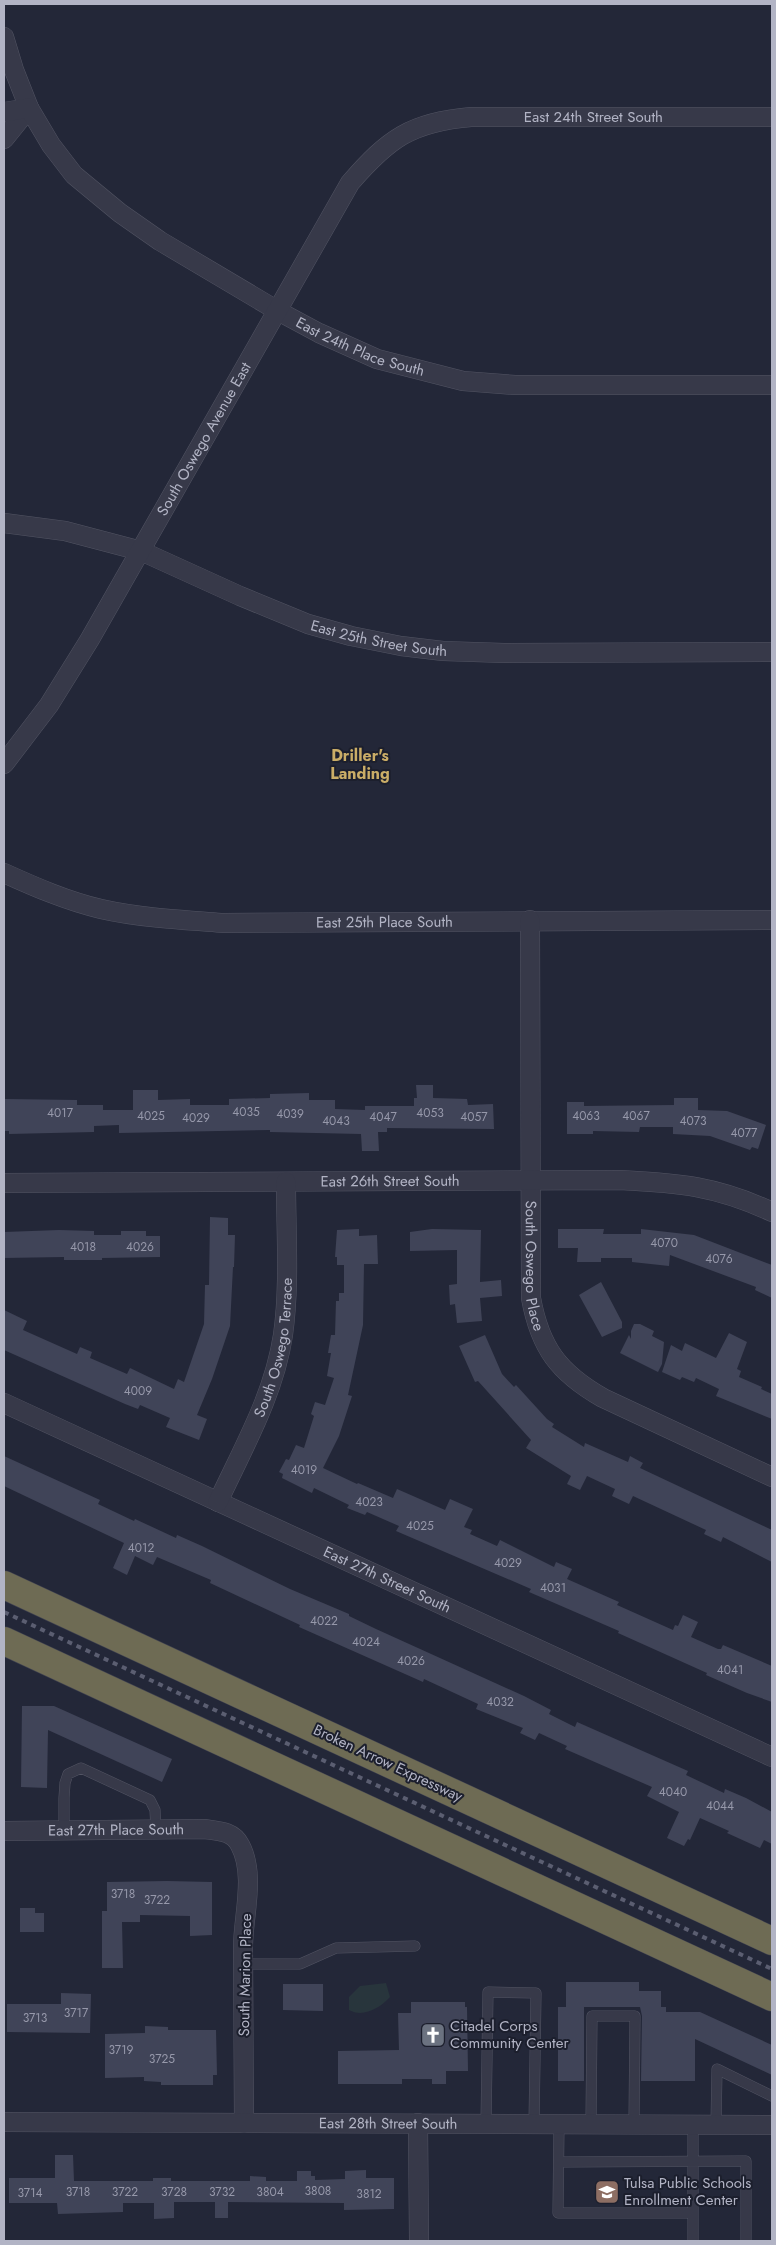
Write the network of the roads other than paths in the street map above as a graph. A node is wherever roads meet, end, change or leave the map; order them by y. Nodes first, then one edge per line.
1 (4, 37) edge
2 (29, 108) junction
3 (4, 112) edge
4 (772, 117) edge
5 (417, 127) joint
6 (4, 139) edge
7 (278, 311) junction
8 (772, 385) edge
9 (4, 523) edge
10 (141, 551) junction
11 (772, 652) edge
12 (4, 764) edge
13 (4, 872) edge
14 (530, 920) junction
15 (772, 920) edge
16 (286, 1182) junction
17 (531, 1182) junction
18 (4, 1183) edge
19 (772, 1212) edge
20 (4, 1403) edge
21 (772, 1477) edge
22 (218, 1502) junction
23 (4, 1585) edge
24 (4, 1641) edge
25 (772, 1757) edge
26 (156, 1830) junction
27 (4, 1831) edge
28 (64, 1831) junction
29 (228, 1832) joint
30 (772, 1941) edge
31 (415, 1946) dead end
32 (244, 1964) junction
33 (772, 1997) edge
34 (772, 2096) edge
35 (4, 2122) edge
36 (418, 2122) junction
37 (244, 2123) junction
38 (486, 2124) junction
39 (534, 2125) junction
40 (559, 2125) junction
41 (591, 2125) junction
42 (634, 2125) junction
43 (692, 2125) junction
44 (716, 2125) junction
45 (772, 2125) edge
46 (692, 2160) junction
47 (559, 2162) junction
48 (693, 2213) junction
49 (419, 2241) edge
50 (694, 2241) edge
51 (746, 2241) edge

1 - 2 street, East 24th Place South
2 - 3 street
2 - 6 street
2 - 7 street, East 24th Place South
4 - 5 street, East 24th Street South
5 - 7 street, South Oswego Avenue East
7 - 8 street, East 24th Place South
7 - 10 street, South Oswego Avenue East
9 - 10 street, East 25th Street South
10 - 11 street, East 25th Street South
10 - 12 street, South Oswego Avenue East
13 - 14 street, East 25th Place South
14 - 15 street, East 25th Place South
14 - 17 street, South Oswego Place
16 - 17 street, East 26th Street South
16 - 18 street, East 26th Street South
16 - 22 street, South Oswego Terrace
17 - 19 street, East 26th Street South
17 - 21 street, South Oswego Place
20 - 22 street, East 27th Street South
22 - 25 street, East 27th Street South
23 - 30 highway, Broken Arrow Expressway
24 - 33 highway
26 - 28 street, East 27th Place South
26 - 28 lane
26 - 29 street, East 27th Place South
27 - 28 street, East 27th Place South
29 - 32 street, South Marion Place
31 - 32 lane
32 - 37 street, South Marion Place
34 - 44 lane
35 - 37 street, East 28th Street South
36 - 37 street, East 28th Street South
36 - 38 street, East 28th Street South
36 - 49 street
38 - 39 street, East 28th Street South
38 - 39 lane
39 - 40 street, East 28th Street South
40 - 41 street, East 28th Street South
40 - 47 lane
41 - 42 street, East 28th Street South
41 - 42 lane
42 - 43 street, East 28th Street South
43 - 44 street, East 28th Street South
43 - 46 lane
44 - 45 street, East 28th Street South
46 - 47 lane
46 - 48 lane
46 - 51 lane
47 - 48 lane
48 - 50 lane

